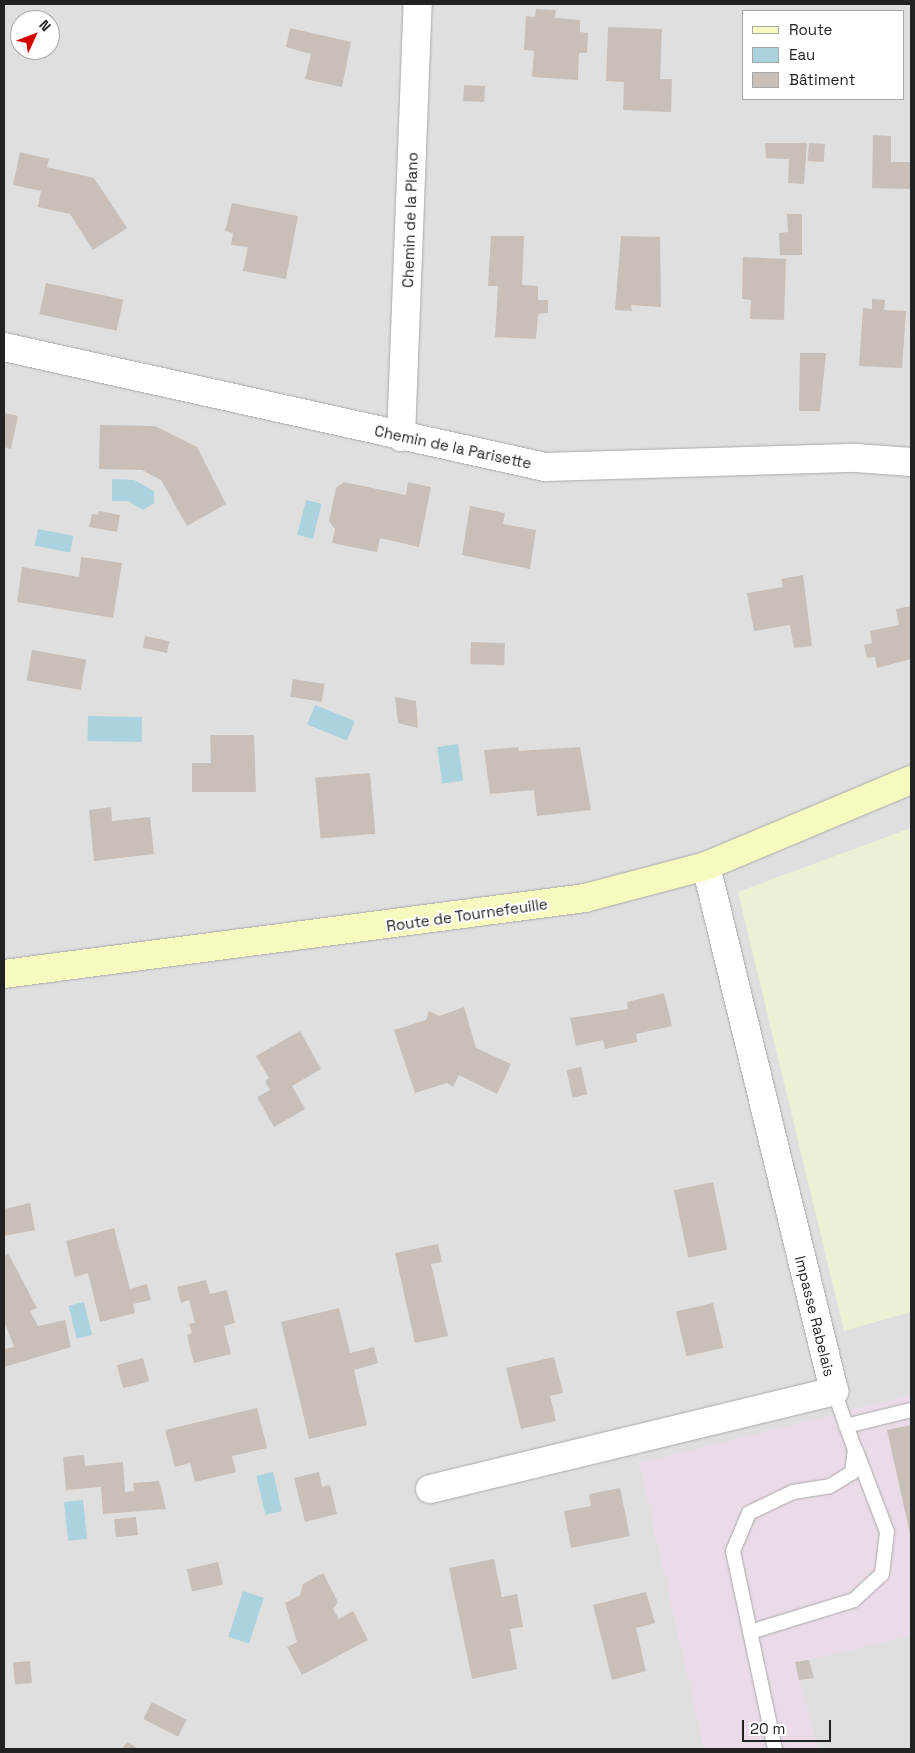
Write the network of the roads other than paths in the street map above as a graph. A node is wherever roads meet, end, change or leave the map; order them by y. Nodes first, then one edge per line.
1 (418, 4) edge
2 (4, 346) edge
3 (401, 437) junction
4 (911, 462) edge
5 (911, 780) edge
6 (706, 866) junction
7 (4, 974) edge
8 (834, 1391) junction
9 (911, 1410) edge
10 (846, 1426) junction
11 (855, 1450) junction
12 (430, 1489) dead end
13 (750, 1632) junction
14 (775, 1749) edge

1 - 3 street, Chemin de la Plano
2 - 3 street, Chemin de la Parisette
3 - 4 street, Chemin de la Parisette
5 - 6 street, Route de Tournefeuille
6 - 7 street, Route de Tournefeuille
6 - 8 street, Impasse Rabelais
8 - 10 lane
8 - 12 street, Impasse Rabelais
9 - 10 lane
10 - 11 lane
11 - 13 lane
11 - 13 lane
13 - 14 lane

